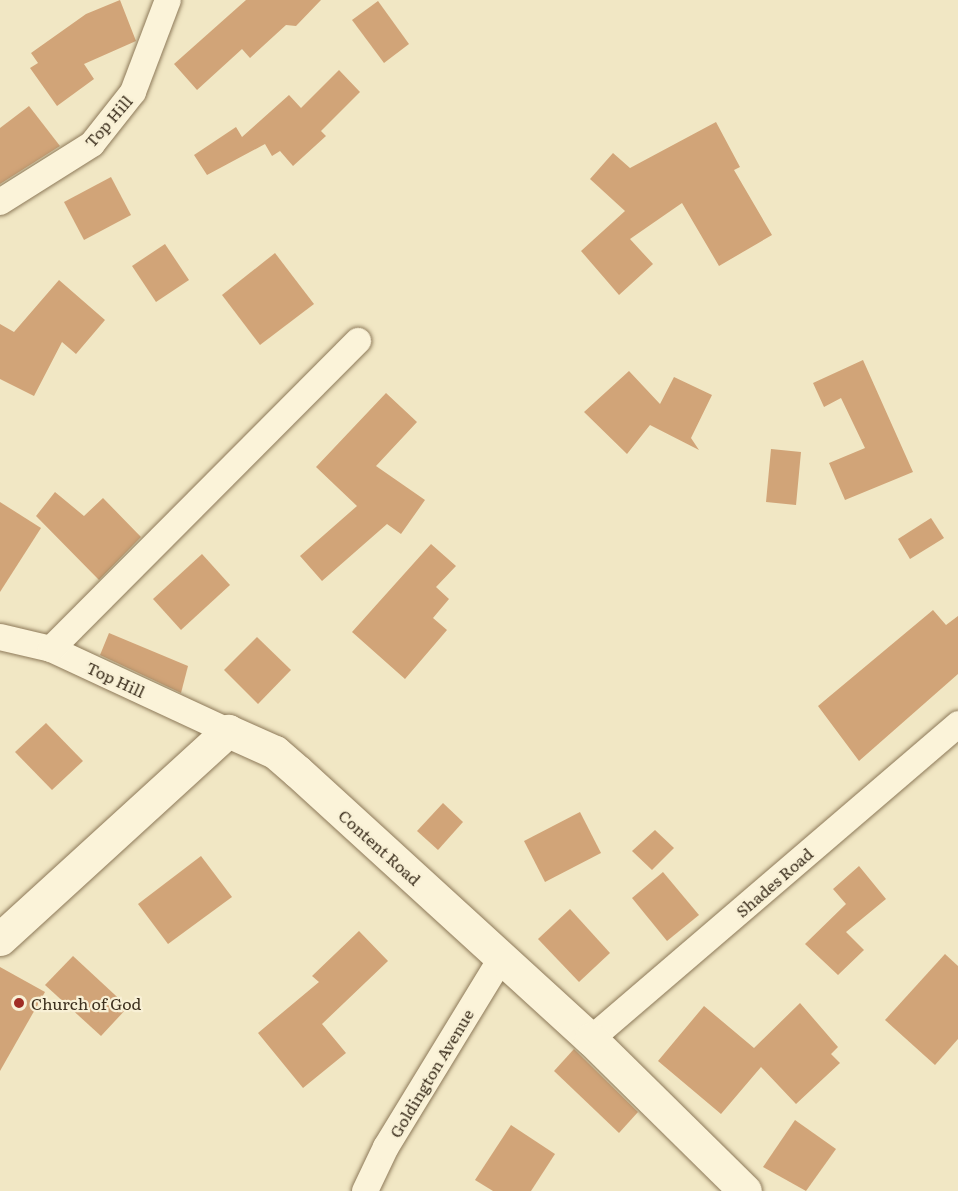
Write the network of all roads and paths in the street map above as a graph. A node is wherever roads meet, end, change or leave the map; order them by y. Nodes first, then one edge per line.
1 (168, 0) edge
2 (0, 202) edge
3 (358, 341) dead end
4 (0, 637) edge
5 (51, 649) junction
6 (958, 724) edge
7 (228, 731) junction
8 (0, 939) edge
9 (502, 957) junction
10 (591, 1039) junction
11 (365, 1191) edge
12 (746, 1191) edge

1 - 2 street, Top Hill
3 - 5 street
4 - 5 street, Top Hill
5 - 7 street, Top Hill
6 - 10 street, Shades Road
7 - 8 street
7 - 9 street, Content Road
9 - 10 street, Content Road
9 - 11 street, Goldington Avenue
10 - 12 street, Content Road

